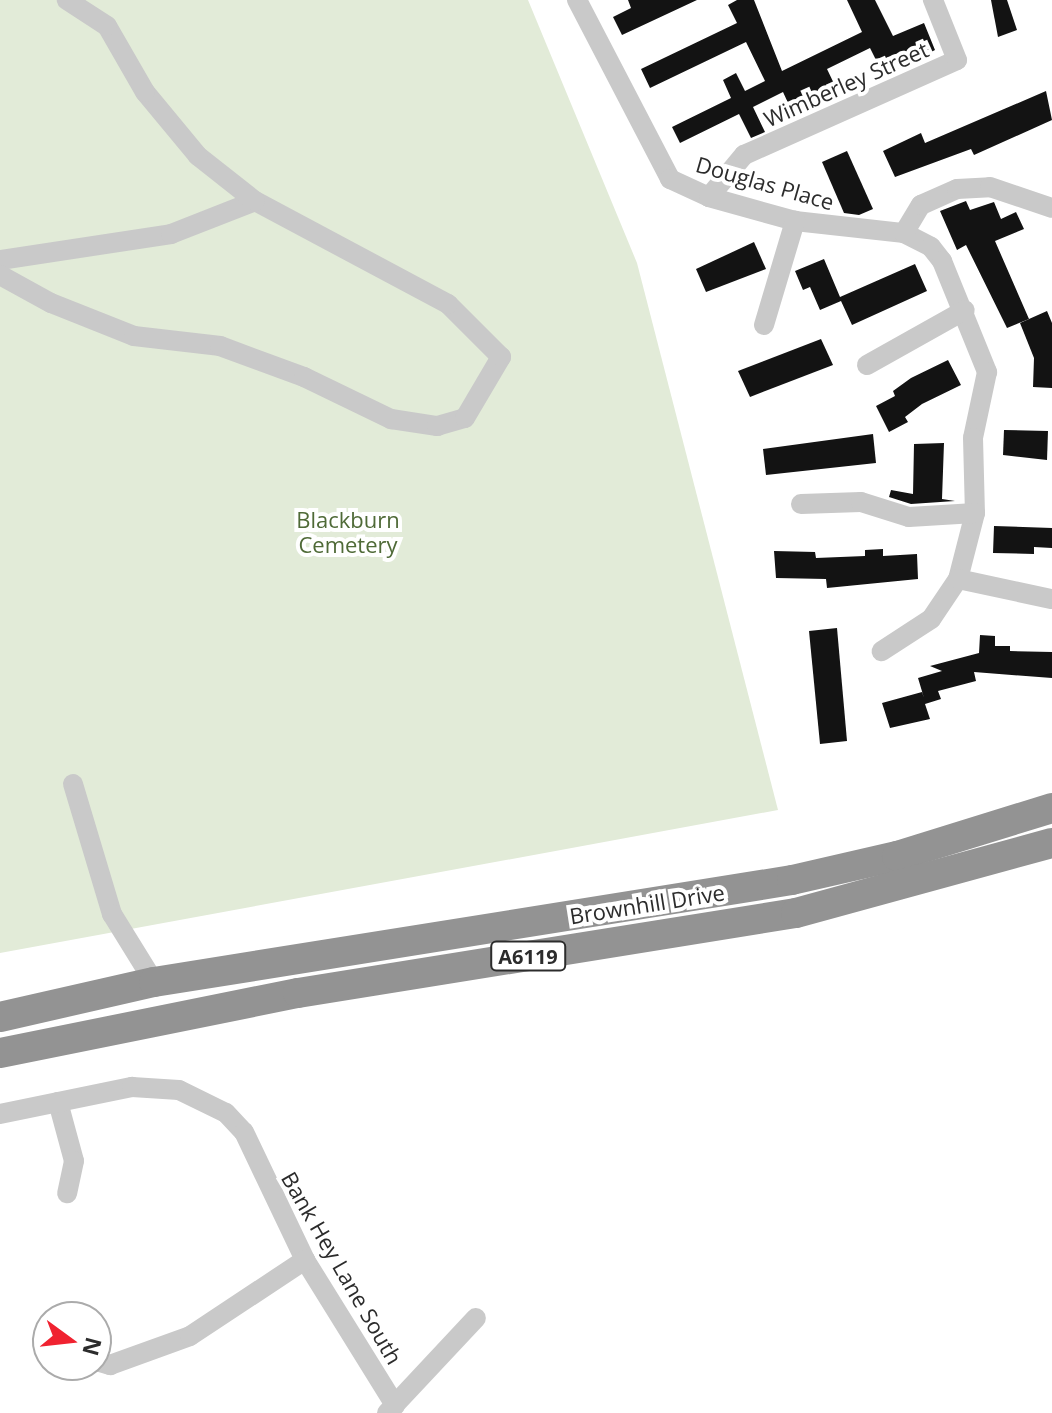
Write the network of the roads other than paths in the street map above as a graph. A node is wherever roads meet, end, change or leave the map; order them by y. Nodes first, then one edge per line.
1 (67, 0) edge
2 (577, 0) edge
3 (933, 0) edge
4 (709, 197) junction
5 (255, 201) junction
6 (1052, 208) edge
7 (795, 221) junction
8 (904, 233) junction
9 (0, 260) edge
10 (0, 275) edge
11 (965, 310) junction
12 (764, 325) dead end
13 (867, 365) dead end
14 (801, 504) dead end
15 (975, 513) junction
16 (958, 579) junction
17 (1051, 599) edge
18 (882, 651) dead end
19 (73, 784) dead end
20 (1052, 808) edge
21 (1052, 843) edge
22 (154, 982) junction
23 (0, 1017) edge
24 (0, 1053) edge
25 (58, 1102) junction
26 (0, 1114) edge
27 (74, 1161) junction
28 (95, 1167) dead end
29 (67, 1193) dead end
30 (305, 1260) junction
31 (476, 1318) dead end
32 (112, 1364) edge
33 (391, 1409) edge

1 - 5 street
2 - 4 street, Douglas Place
3 - 4 street, Wimberley Street
4 - 7 street, Douglas Place
5 - 9 street
5 - 10 street
6 - 8 street
7 - 8 street, Douglas Place
7 - 12 street
8 - 11 street
11 - 13 street
11 - 15 street
14 - 15 street
15 - 16 street
16 - 17 street
16 - 18 street
19 - 22 street
20 - 22 highway, Brownhill Drive / A6119
21 - 24 highway, Brownhill Drive / A6119
22 - 23 highway, Brownhill Drive / A6119
25 - 26 street
25 - 27 street
25 - 30 street, Bank Hey Lane South
27 - 28 street
27 - 29 street
30 - 32 street
30 - 33 street, Bank Hey Lane South
31 - 33 street, Bank Hey Lane South

